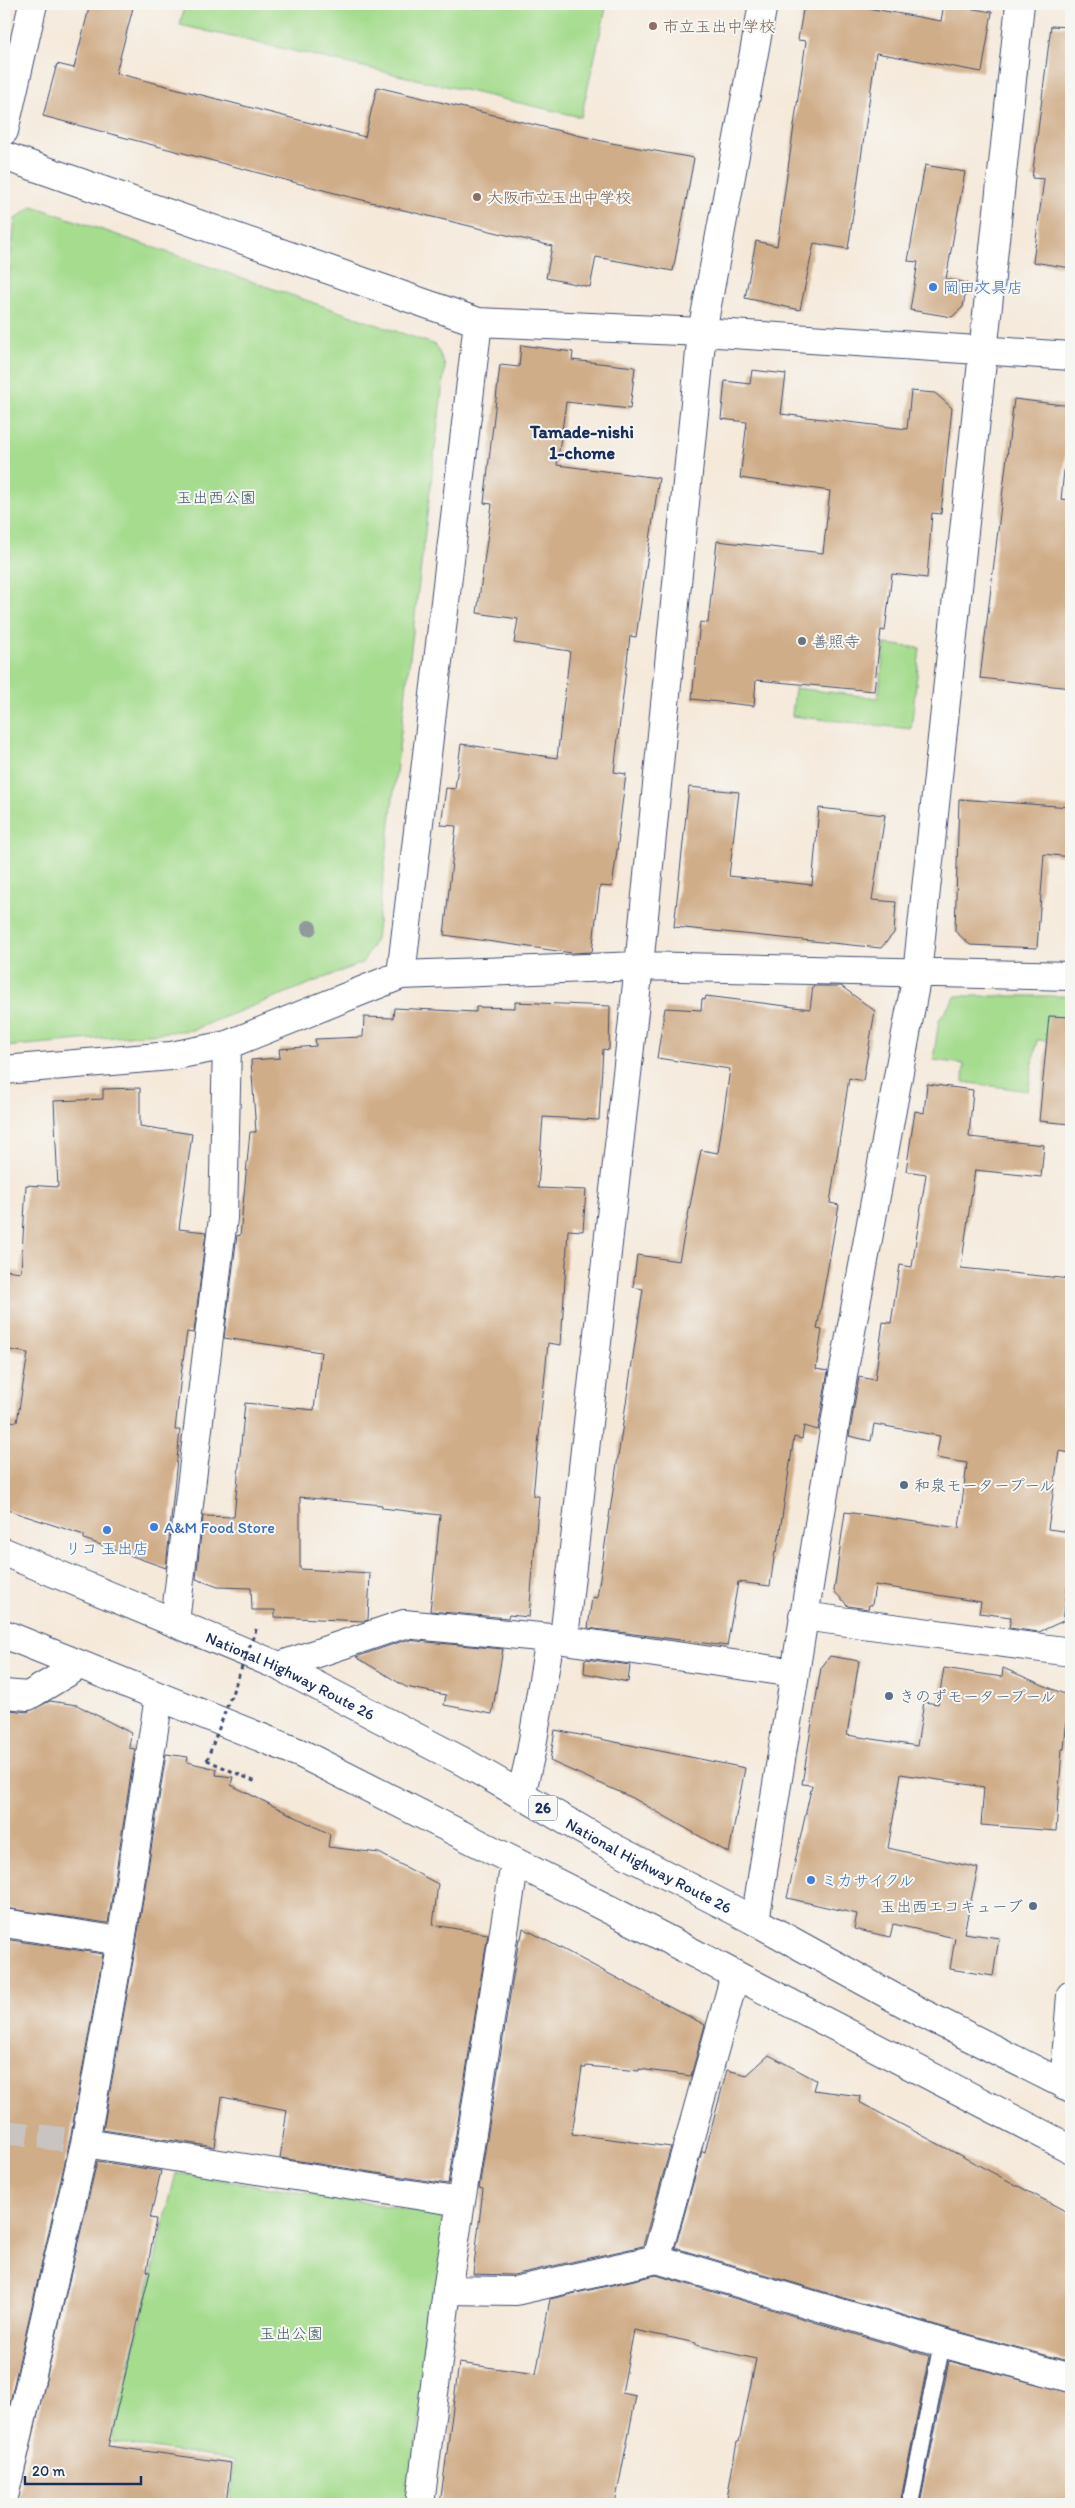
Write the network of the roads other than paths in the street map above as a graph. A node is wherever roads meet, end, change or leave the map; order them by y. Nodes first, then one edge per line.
1 (33, 4) edge
2 (763, 4) edge
3 (1020, 4) edge
4 (4, 131) edge
5 (4, 156) edge
6 (478, 322) junction
7 (702, 332) junction
8 (983, 350) junction
9 (1071, 356) edge
10 (638, 966) junction
11 (917, 974) junction
12 (401, 975) junction
13 (1071, 976) edge
14 (227, 1045) junction
15 (4, 1070) edge
16 (4, 1552) edge
17 (803, 1616) junction
18 (175, 1622) junction
19 (4, 1634) edge
20 (557, 1638) junction
21 (1071, 1652) edge
22 (80, 1665) junction
23 (279, 1666) junction
24 (795, 1673) junction
25 (4, 1694) edge
26 (159, 1697) junction
27 (521, 1795) junction
28 (515, 1862) junction
29 (755, 1922) junction
30 (4, 1923) edge
31 (121, 1941) junction
32 (735, 1974) junction
33 (1071, 1995) edge
34 (1068, 2086) edge
35 (85, 2142) junction
36 (1071, 2149) edge
37 (461, 2202) junction
38 (656, 2259) junction
39 (447, 2290) junction
40 (942, 2343) junction
41 (1071, 2378) edge
42 (4, 2497) edge
43 (420, 2504) edge
44 (910, 2504) edge

1 - 4 main road
2 - 7 main road
3 - 8 main road
5 - 6 main road
6 - 7 main road
6 - 12 main road
7 - 8 main road
7 - 10 main road
8 - 9 main road
8 - 11 main road
10 - 11 main road
10 - 12 main road
10 - 20 main road
11 - 13 main road
11 - 17 main road
12 - 14 main road
14 - 15 main road
14 - 18 main road
16 - 18 main road, National Highway Route 26 / 26
17 - 21 main road
17 - 24 main road
18 - 23 main road, National Highway Route 26 / 26
19 - 22 main road
20 - 23 main road
20 - 24 main road
20 - 27 main road
22 - 25 main road
22 - 26 main road
23 - 27 main road, National Highway Route 26 / 26
24 - 29 main road
26 - 28 main road
26 - 31 main road
27 - 29 main road, National Highway Route 26 / 26
28 - 32 main road
28 - 37 main road
29 - 34 main road, National Highway Route 26 / 26
30 - 31 main road
31 - 35 main road
32 - 36 main road
32 - 38 main road
33 - 34 main road
35 - 37 main road
35 - 42 main road
37 - 39 main road
38 - 39 main road
38 - 40 main road
39 - 43 main road
40 - 41 main road
40 - 44 lane

